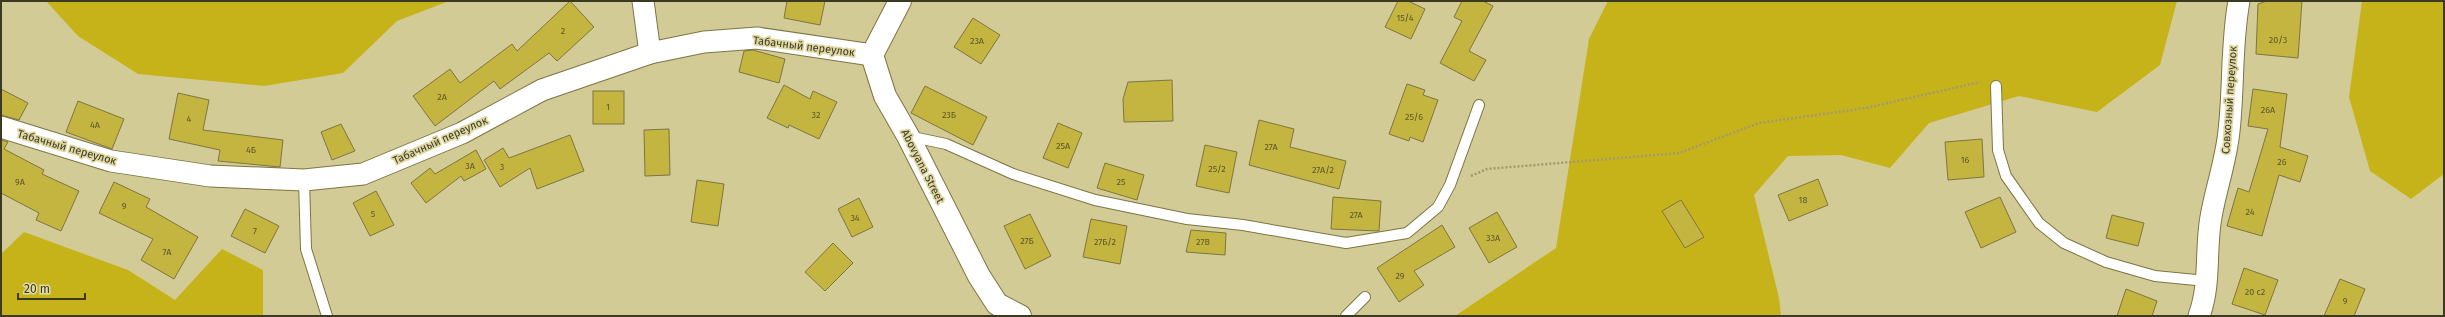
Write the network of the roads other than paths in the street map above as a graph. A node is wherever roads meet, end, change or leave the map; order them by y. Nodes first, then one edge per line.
1 (643, 1) edge
2 (900, 1) edge
3 (2239, 1) edge
4 (650, 54) junction
5 (872, 55) junction
6 (1996, 86) road end
7 (1479, 105) dead end
8 (1, 127) edge
9 (908, 136) junction
10 (304, 180) junction
11 (2206, 281) junction
12 (1365, 297) dead end
13 (327, 316) edge
14 (1020, 316) edge
15 (1346, 316) edge
16 (2200, 316) edge

1 - 4 street
2 - 5 street
3 - 11 street, Совхозный переулок
4 - 5 street, Табачный переулок
4 - 10 street, Табачный переулок
5 - 9 street, Abovyana Street
6 - 11 lane
7 - 9 lane
8 - 10 street, Табачный переулок
9 - 14 street, Abovyana Street
10 - 13 lane
11 - 16 street, Совхозный переулок
12 - 15 lane

